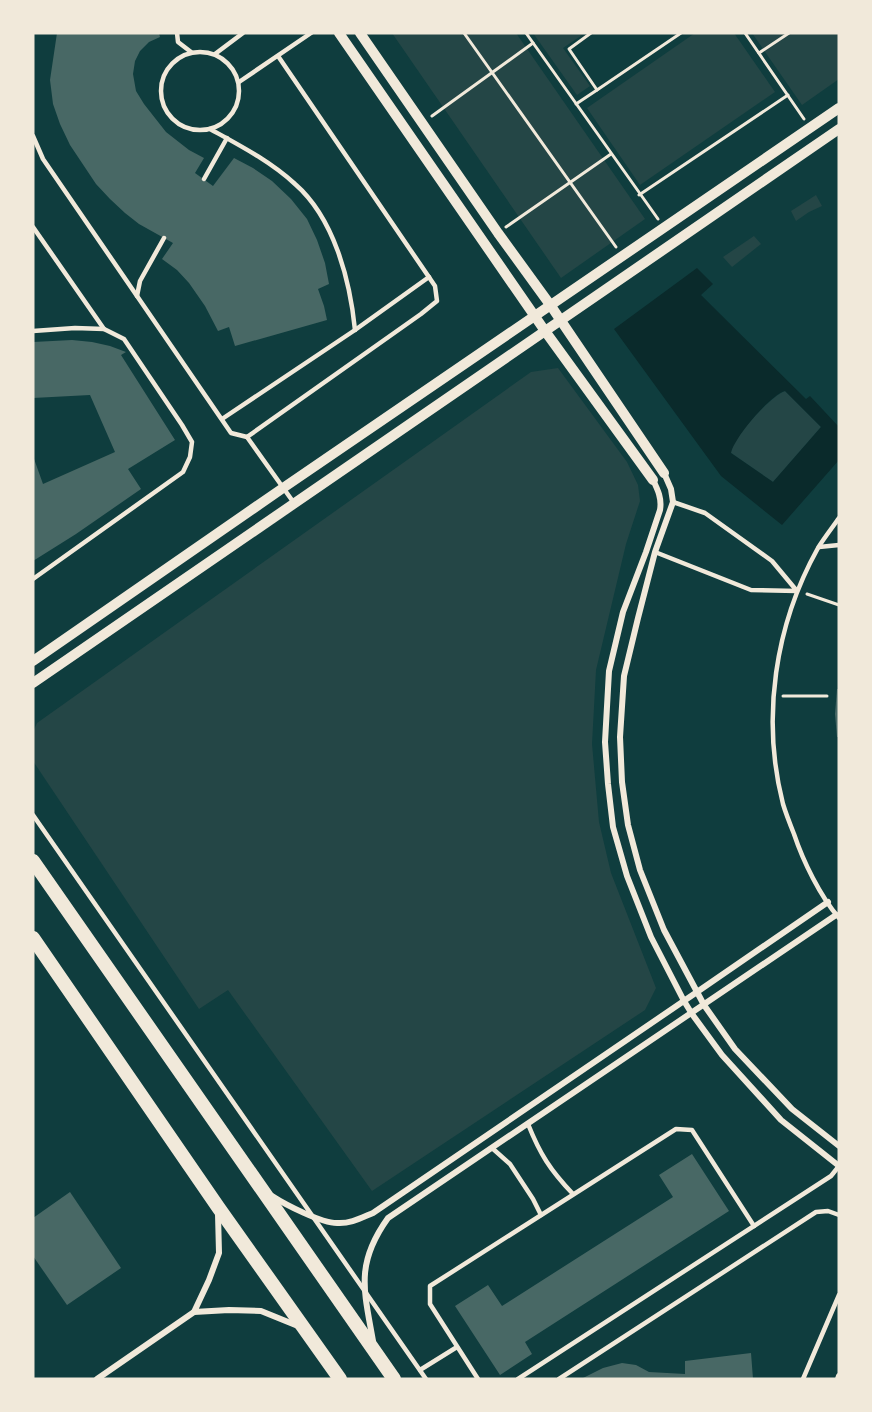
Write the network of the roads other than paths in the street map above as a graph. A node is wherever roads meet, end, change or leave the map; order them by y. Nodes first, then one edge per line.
1 (177, 33) edge
2 (243, 33) edge
3 (311, 33) edge
4 (339, 33) edge
5 (360, 33) edge
6 (191, 52) junction
7 (215, 54) junction
8 (278, 56) junction
9 (239, 82) junction
10 (839, 108) edge
11 (210, 129) junction
12 (839, 129) edge
13 (33, 136) edge
14 (227, 138) junction
15 (204, 179) dead end
16 (33, 227) edge
17 (36, 236) edge
18 (164, 238) dead end
19 (429, 278) junction
20 (137, 296) junction
21 (551, 306) junction
22 (535, 316) junction
23 (561, 320) junction
24 (104, 329) junction
25 (355, 330) junction
26 (33, 331) edge
27 (545, 331) junction
28 (222, 419) junction
29 (247, 437) junction
30 (664, 473) joint
31 (653, 480) joint
32 (283, 488) junction
33 (673, 502) junction
34 (294, 503) junction
35 (839, 518) edge
36 (839, 545) edge
37 (819, 547) junction
38 (655, 552) junction
39 (33, 579) edge
40 (797, 591) junction
41 (33, 661) edge
42 (33, 682) edge
43 (33, 815) edge
44 (33, 861) edge
45 (828, 902) junction
46 (838, 916) edge
47 (33, 938) edge
48 (697, 992) junction
49 (684, 1000) junction
50 (704, 1005) junction
51 (692, 1014) junction
52 (528, 1124) junction
53 (839, 1146) edge
54 (492, 1148) junction
55 (839, 1166) edge
56 (265, 1192) junction
57 (573, 1194) junction
58 (218, 1207) junction
59 (541, 1215) junction
60 (839, 1215) edge
61 (314, 1216) junction
62 (754, 1226) junction
63 (364, 1288) junction
64 (839, 1295) edge
65 (194, 1312) junction
66 (305, 1329) junction
67 (457, 1347) junction
68 (374, 1351) junction
69 (420, 1370) junction
70 (97, 1379) edge
71 (339, 1379) edge
72 (394, 1379) edge
73 (426, 1379) edge
74 (478, 1379) edge
75 (518, 1379) edge
76 (559, 1379) edge
77 (803, 1379) edge

1 - 6 lane
2 - 7 lane
3 - 8 lane
4 - 22 street
5 - 21 street
6 - 7 lane
6 - 11 lane
7 - 9 lane
8 - 9 lane
8 - 19 lane
9 - 11 lane
10 - 21 street
11 - 14 lane
12 - 23 street
13 - 20 lane
14 - 15 lane
14 - 25 lane
16 - 17 lane
17 - 24 lane
18 - 20 lane
19 - 25 lane
19 - 29 lane
20 - 28 lane
21 - 22 street
21 - 23 street
22 - 27 street
22 - 32 street
23 - 27 street
23 - 30 street
24 - 26 lane
24 - 39 lane
25 - 28 lane
27 - 31 street
27 - 34 street
28 - 29 lane
29 - 32 lane
30 - 33 street
31 - 49 street
32 - 34 lane
32 - 41 street
33 - 38 street
33 - 40 lane
34 - 42 street
35 - 37 lane
36 - 37 lane
37 - 40 lane
38 - 40 lane
38 - 48 street
40 - 45 lane
43 - 61 lane
44 - 56 main road
45 - 46 lane
45 - 48 street
46 - 50 street
47 - 58 main road
48 - 49 street
48 - 50 street
49 - 51 street
49 - 61 street
50 - 51 street
50 - 53 street
51 - 52 street
51 - 55 street
52 - 54 street
52 - 57 lane
54 - 59 lane
54 - 63 street
55 - 62 lane
56 - 61 street
56 - 68 main road
57 - 59 lane
57 - 62 lane
58 - 65 street
58 - 66 main road
59 - 67 lane
60 - 76 lane
61 - 63 lane
62 - 75 lane
63 - 68 street
63 - 69 lane
64 - 77 lane
65 - 66 street
65 - 70 street
66 - 71 main road
67 - 69 lane
67 - 74 lane
68 - 72 main road
69 - 73 lane

